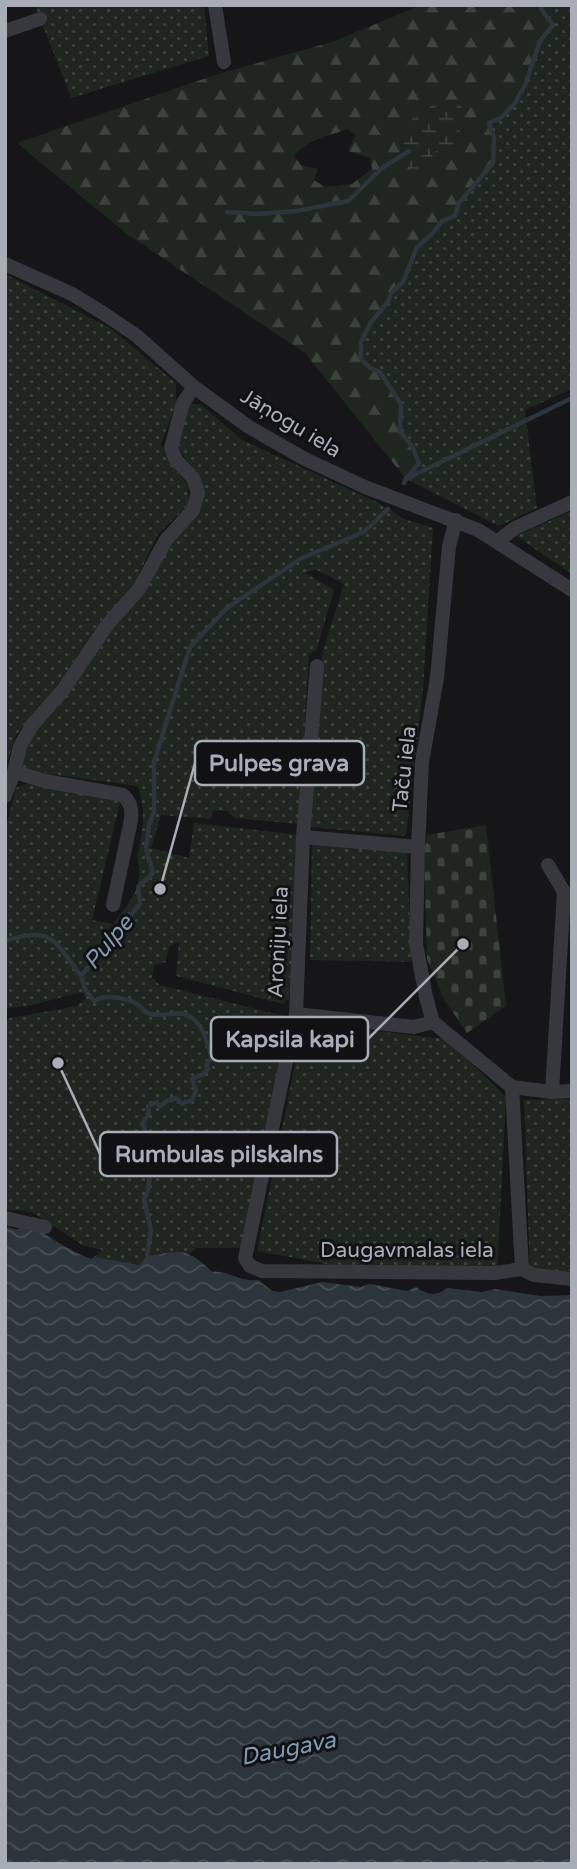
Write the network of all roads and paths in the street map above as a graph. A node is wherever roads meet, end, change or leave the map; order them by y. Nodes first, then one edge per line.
1 (215, 5) edge
2 (40, 19) dead end
3 (5, 31) edge
4 (224, 62) dead end
5 (5, 264) edge
6 (194, 387) junction
7 (572, 502) edge
8 (456, 520) junction
9 (498, 541) junction
10 (572, 590) edge
11 (317, 666) dead end
12 (14, 772) junction
13 (5, 796) edge
14 (303, 837) junction
15 (418, 847) junction
16 (548, 865) dead end
17 (113, 905) dead end
18 (296, 1014) junction
19 (433, 1022) junction
20 (512, 1087) junction
21 (572, 1091) edge
22 (552, 1092) junction
23 (5, 1218) edge
24 (45, 1227) dead end
25 (245, 1258) joint
26 (522, 1269) junction
27 (572, 1279) edge

1 - 4 street
2 - 3 street
5 - 6 street, Jāņogu iela
6 - 8 street, Jāņogu iela
6 - 12 street
7 - 9 street
8 - 9 street, Jāņogu iela
8 - 15 street, Taču iela
9 - 10 street, Jāņogu iela
11 - 14 street, Aroniju iela
12 - 13 street
12 - 17 street
14 - 15 street
14 - 18 street, Aroniju iela
15 - 19 street, Taču iela
16 - 22 street
18 - 19 street
18 - 25 street, Aroniju iela
19 - 20 street
20 - 22 street
20 - 26 street
21 - 22 street
23 - 24 street
25 - 26 street, Daugavmalas iela
26 - 27 street, Daugavmalas iela

